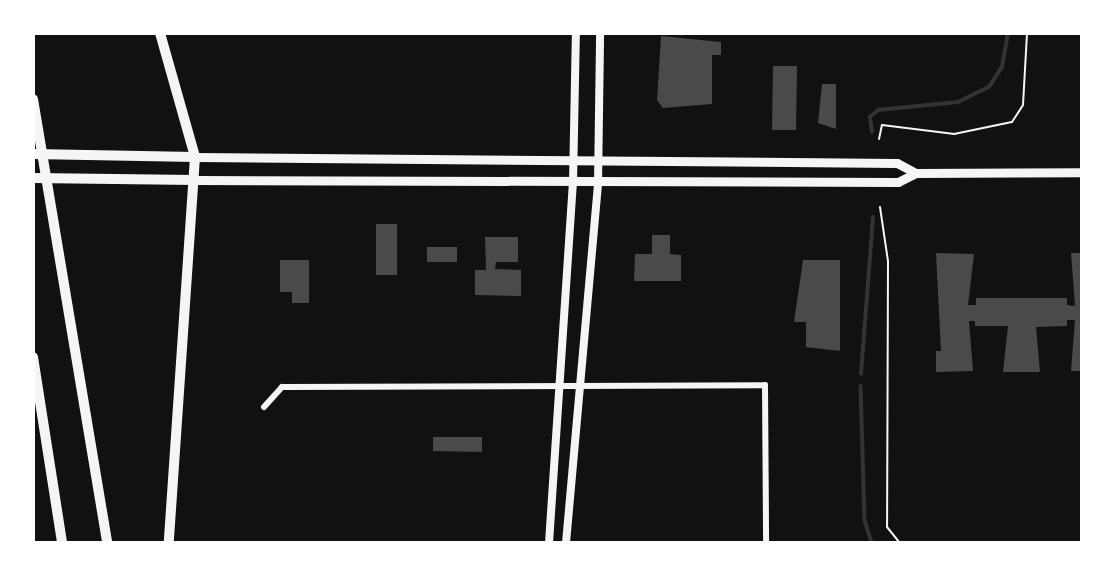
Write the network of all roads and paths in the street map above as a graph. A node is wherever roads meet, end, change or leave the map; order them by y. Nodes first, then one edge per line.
1 (160, 33) edge
2 (576, 33) edge
3 (600, 33) edge
4 (1027, 33) edge
5 (33, 99) edge
6 (880, 139) dead end
7 (33, 154) edge
8 (195, 157) junction
9 (574, 161) junction
10 (598, 161) junction
11 (1082, 172) edge
12 (916, 173) junction
13 (33, 178) edge
14 (195, 180) junction
15 (573, 184) junction
16 (598, 184) junction
17 (880, 207) dead end
18 (33, 357) edge
19 (558, 383) junction
20 (578, 385) junction
21 (264, 407) dead end
22 (62, 543) edge
23 (107, 543) edge
24 (169, 543) edge
25 (549, 543) edge
26 (566, 543) edge
27 (766, 543) edge
28 (900, 543) edge

1 - 8 highway
2 - 9 street
3 - 10 street
4 - 6 path
5 - 23 highway
7 - 8 highway
8 - 9 main road
8 - 14 highway
9 - 10 main road
9 - 15 street
10 - 12 main road
10 - 16 street
11 - 12 main road
12 - 16 main road
13 - 14 highway
14 - 15 main road
14 - 24 highway
15 - 16 main road
15 - 19 street
16 - 20 street
17 - 28 path
18 - 22 highway
19 - 20 street
19 - 21 street
19 - 25 street
20 - 26 street
20 - 27 street

